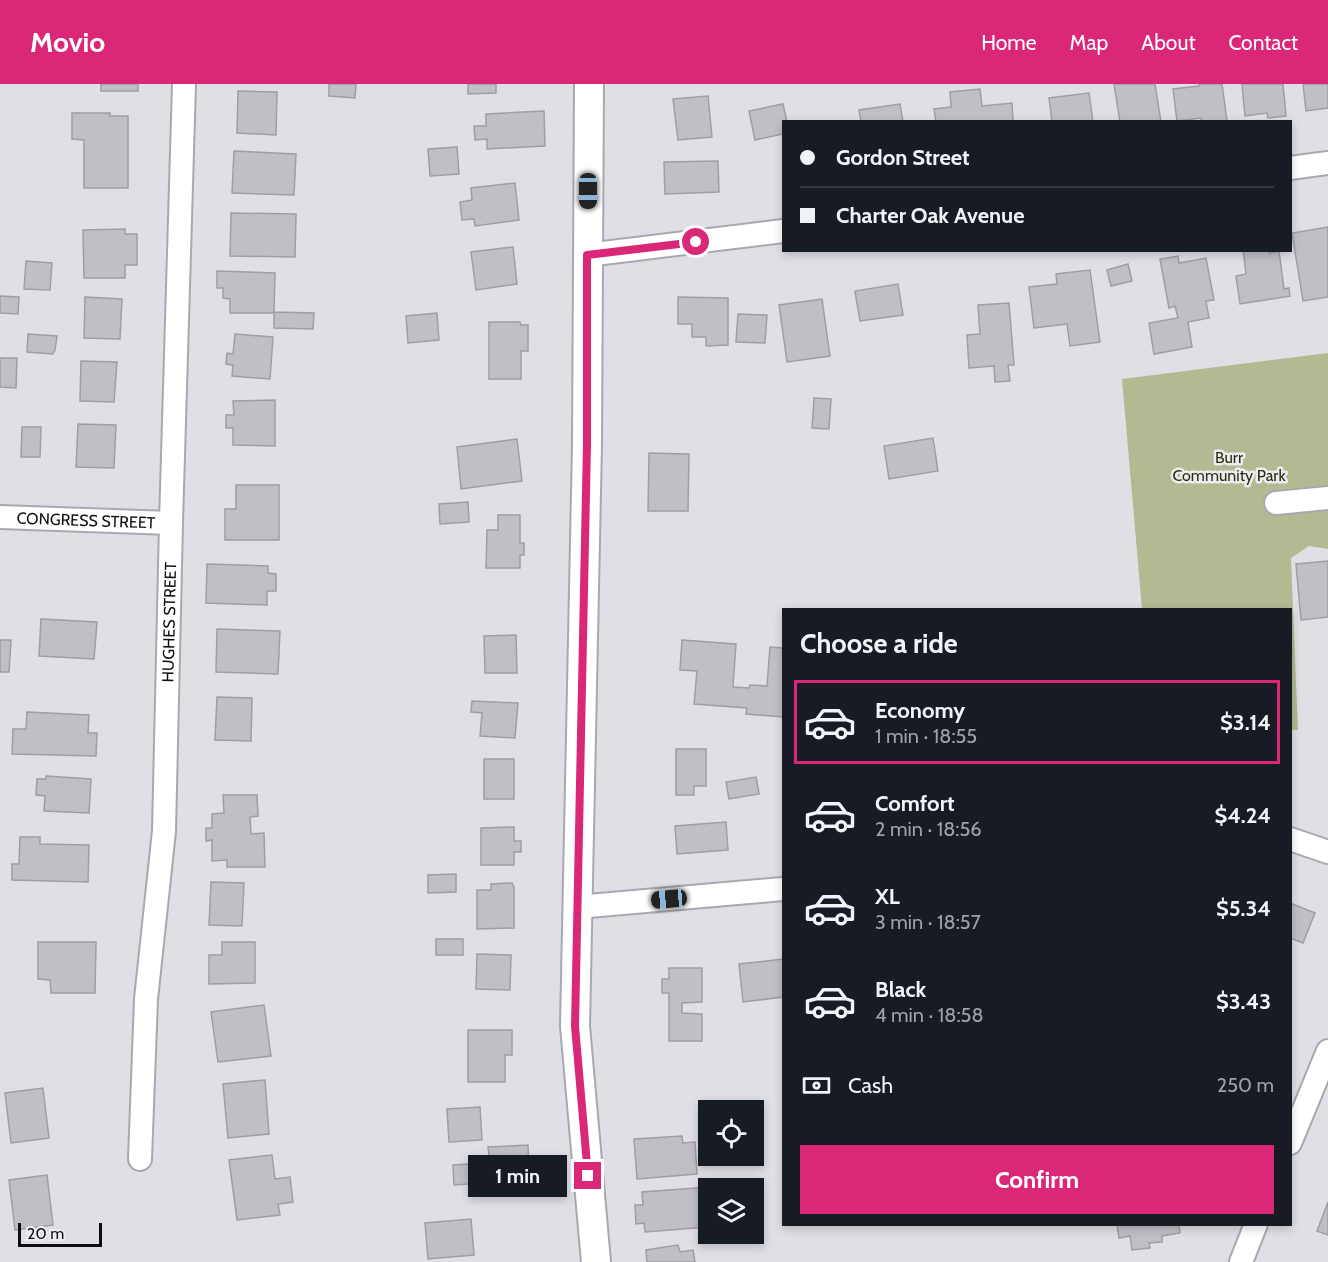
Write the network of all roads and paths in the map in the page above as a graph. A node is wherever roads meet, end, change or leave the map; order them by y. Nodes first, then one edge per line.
1 (184, 84) edge
2 (589, 84) edge
3 (1328, 163) edge
4 (1292, 168) edge
5 (782, 231) edge
6 (587, 255) junction
7 (1328, 498) edge
8 (1276, 503) dead end
9 (0, 517) edge
10 (171, 523) junction
11 (1292, 840) edge
12 (1328, 852) edge
13 (782, 889) edge
14 (577, 907) junction
15 (1328, 1051) edge
16 (1292, 1138) edge
17 (140, 1159) dead end
18 (1255, 1226) edge
19 (596, 1262) edge
20 (1240, 1262) edge

1 - 10 street, HUGHES STREET
2 - 6 street
3 - 4 street
5 - 6 street
6 - 14 street
7 - 8 street
9 - 10 street, CONGRESS STREET
10 - 17 street, HUGHES STREET
11 - 12 street
13 - 14 street
14 - 19 street
15 - 16 street
18 - 20 street

